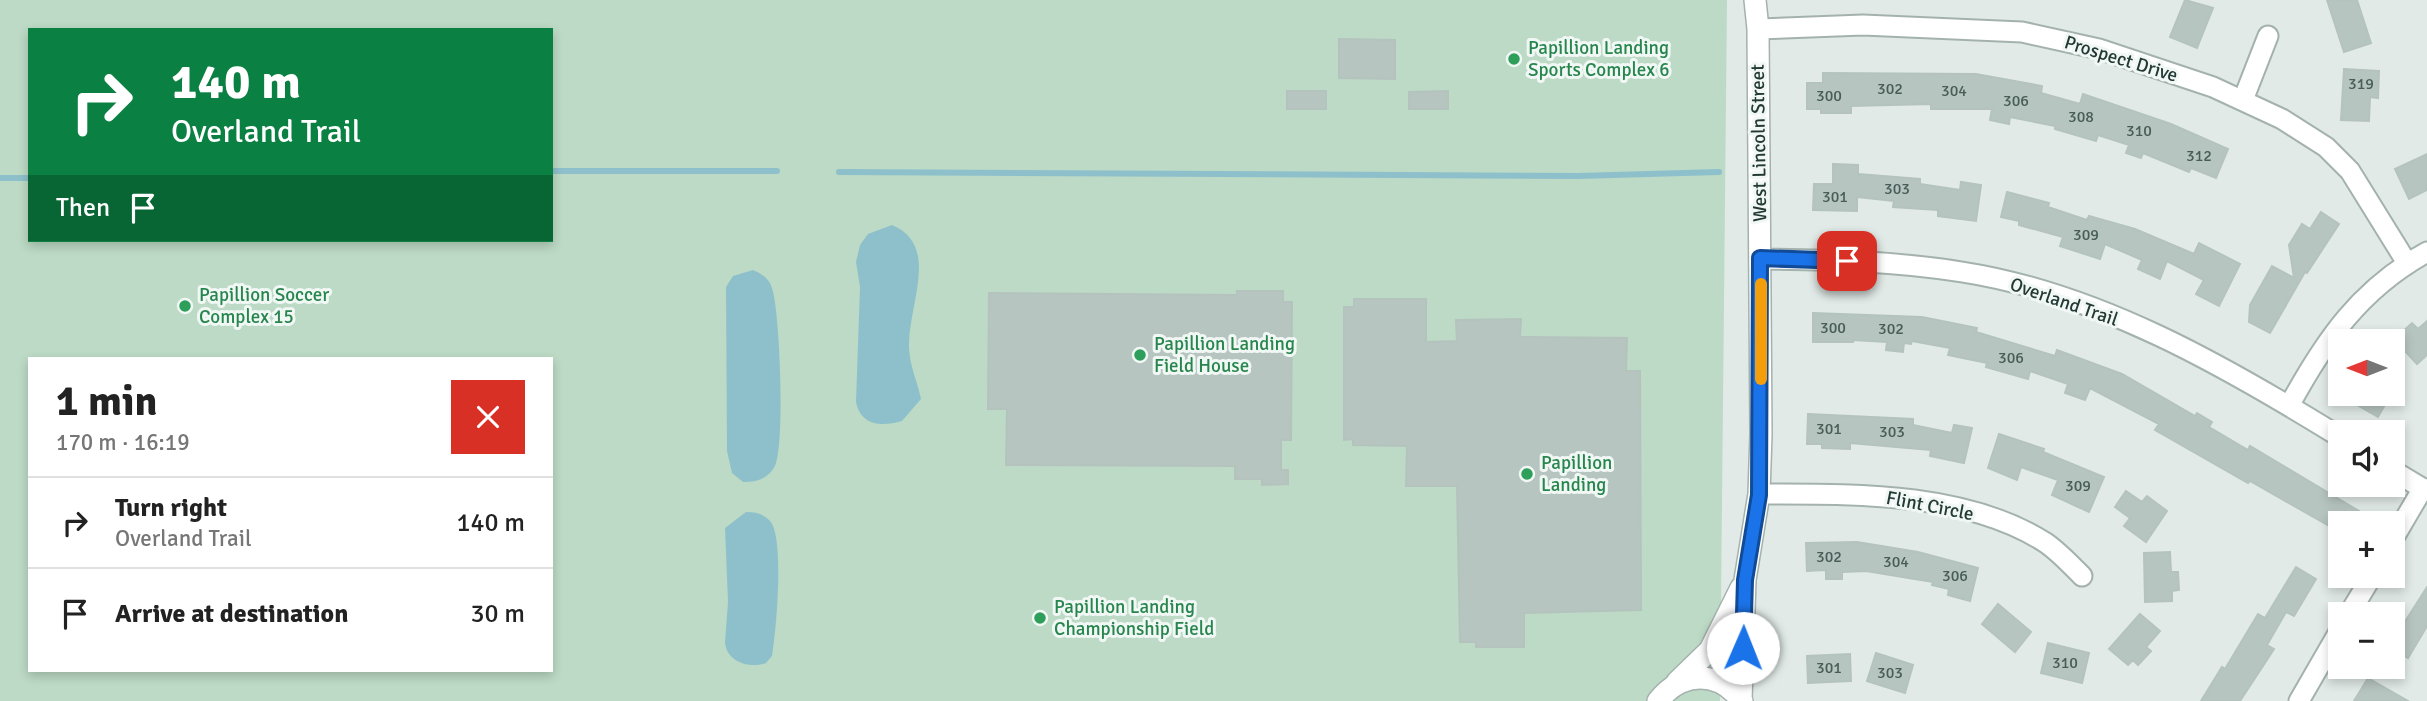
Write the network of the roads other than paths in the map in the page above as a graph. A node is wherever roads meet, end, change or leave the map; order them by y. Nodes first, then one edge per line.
1 (1755, 0) edge
2 (1758, 29) junction
3 (2268, 36) dead end
4 (2243, 100) junction
5 (2427, 252) edge
6 (1760, 258) junction
7 (2407, 263) junction
8 (2289, 406) junction
9 (2328, 430) edge
10 (2405, 478) edge
11 (2425, 490) edge
12 (1759, 495) junction
13 (2405, 521) edge
14 (2082, 576) dead end
15 (1745, 580) junction
16 (2328, 651) edge
17 (1677, 682) junction
18 (1658, 701) edge
19 (1742, 701) edge
20 (2299, 701) edge

1 - 2 street, West Lincoln Street
2 - 4 street, Prospect Drive
2 - 6 street, West Lincoln Street
3 - 4 street
4 - 7 street, Prospect Drive
5 - 7 street
6 - 8 street, Overland Trail
6 - 12 street, West Lincoln Street
7 - 8 street
8 - 9 street, Overland Trail
10 - 11 street
11 - 13 street
12 - 14 street, Flint Circle
12 - 15 street, West Lincoln Street
15 - 17 street, West Lincoln Street
15 - 19 street, West Lincoln Street
16 - 20 street
17 - 18 street, West Lincoln Street
17 - 19 street

